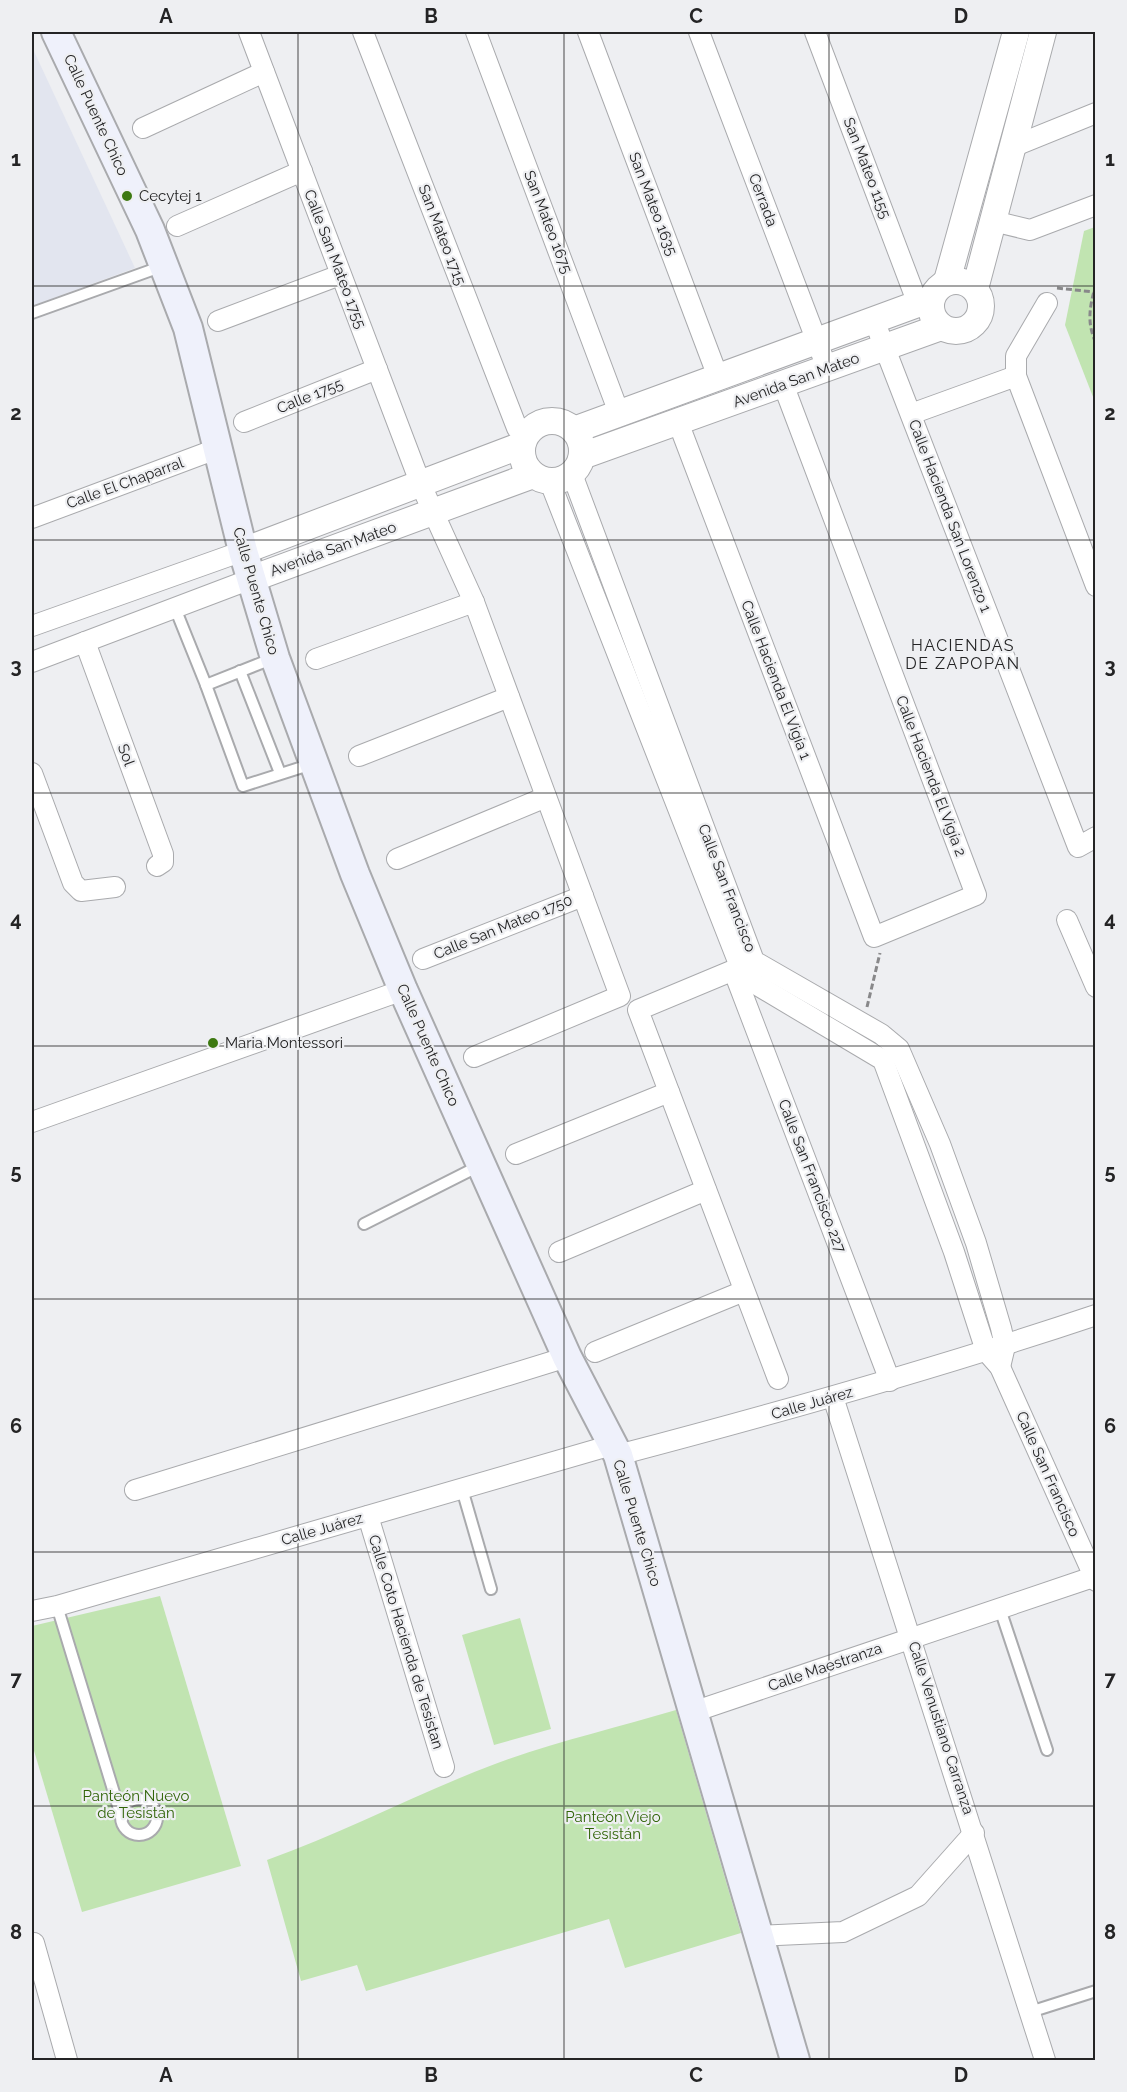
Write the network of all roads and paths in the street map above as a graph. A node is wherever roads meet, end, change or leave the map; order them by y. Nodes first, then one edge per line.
1 (249, 32) edge
2 (363, 32) edge
3 (476, 32) edge
4 (588, 32) edge
5 (699, 32) edge
6 (815, 32) edge
7 (1016, 32) edge
8 (1043, 32) edge
9 (62, 33) edge
10 (264, 72) junction
11 (1095, 113) edge
12 (143, 128) dead end
13 (1012, 147) junction
14 (302, 171) junction
15 (1095, 205) edge
16 (993, 220) junction
17 (177, 226) dead end
18 (164, 266) junction
19 (340, 275) junction
20 (1095, 284) edge
21 (975, 289) junction
22 (1094, 292) junction
23 (932, 295) junction
24 (1047, 303) joint
25 (32, 314) edge
26 (874, 320) junction
27 (218, 321) dead end
28 (941, 327) junction
29 (816, 341) junction
30 (1095, 343) edge
31 (885, 347) junction
32 (827, 368) junction
33 (377, 369) junction
34 (1016, 376) junction
35 (713, 379) junction
36 (783, 384) junction
37 (717, 408) junction
38 (619, 413) junction
39 (911, 414) junction
40 (244, 422) dead end
41 (678, 422) junction
42 (574, 430) junction
43 (524, 441) junction
44 (219, 448) junction
45 (559, 472) junction
46 (410, 490) junction
47 (434, 512) junction
48 (32, 518) edge
49 (406, 522) junction
50 (243, 551) junction
51 (251, 579) junction
52 (1095, 586) edge
53 (474, 602) junction
54 (176, 608) junction
55 (32, 626) edge
56 (85, 642) junction
57 (274, 658) junction
58 (316, 659) dead end
59 (32, 662) edge
60 (240, 671) junction
61 (206, 685) junction
62 (509, 698) junction
63 (359, 756) dead end
64 (313, 764) junction
65 (32, 773) edge
66 (280, 773) junction
67 (546, 797) junction
68 (1095, 837) edge
69 (397, 859) dead end
70 (157, 866) dead end
71 (115, 888) dead end
72 (583, 896) junction
73 (1067, 920) dead end
74 (874, 937) junction
75 (423, 959) dead end
76 (743, 967) junction
77 (1095, 987) edge
78 (403, 990) junction
79 (862, 1023) junction
80 (892, 1041) junction
81 (474, 1057) dead end
82 (883, 1060) junction
83 (669, 1092) junction
84 (32, 1122) edge
85 (940, 1144) junction
86 (516, 1154) dead end
87 (918, 1154) junction
88 (481, 1165) junction
89 (706, 1190) junction
90 (364, 1224) dead end
91 (976, 1243) junction
92 (559, 1252) dead end
93 (954, 1252) junction
94 (744, 1291) junction
95 (1095, 1315) edge
96 (996, 1348) junction
97 (595, 1352) dead end
98 (567, 1357) junction
99 (778, 1379) dead end
100 (890, 1381) junction
101 (833, 1397) junction
102 (615, 1450) junction
103 (462, 1489) junction
104 (135, 1490) dead end
105 (368, 1516) junction
106 (1095, 1578) edge
107 (491, 1589) dead end
108 (57, 1606) junction
109 (1000, 1609) junction
110 (32, 1611) edge
111 (912, 1637) junction
112 (693, 1712) junction
113 (1047, 1750) dead end
114 (444, 1767) dead end
115 (122, 1819) dead end
116 (974, 1833) junction
117 (759, 1936) junction
118 (34, 1943) dead end
119 (1095, 1991) edge
120 (1030, 2012) junction
121 (67, 2061) edge
122 (795, 2061) edge
123 (1045, 2061) edge

1 - 10 street, Calle San Mateo 1755
2 - 43 street, San Mateo 1715
3 - 38 street, San Mateo 1675
4 - 35 street, San Mateo 1635
5 - 29 street, Cerrada
6 - 23 street, San Mateo 1155
7 - 23 street
8 - 13 street, Avenida San Mateo
9 - 18 main road, Calle Puente Chico
10 - 12 street
10 - 14 street, Calle San Mateo 1755
11 - 13 street
13 - 16 street, Avenida San Mateo
14 - 17 street
14 - 19 street, Calle San Mateo 1755
15 - 16 street
16 - 21 street, Avenida San Mateo
18 - 25 lane
18 - 44 main road, Calle Puente Chico
19 - 27 street
19 - 33 street, Calle San Mateo 1755
20 - 22 path
21 - 23 street
21 - 28 street, Avenida San Mateo
22 - 24 path
22 - 30 path
23 - 26 street, Avenida San Mateo
23 - 28 street
24 - 34 street
26 - 29 street, Avenida San Mateo
26 - 31 street, Calle Hacienda San Lorenzo 1
28 - 31 street, Avenida San Mateo
29 - 32 street, Cerrada
29 - 35 street, Avenida San Mateo
31 - 32 street, Avenida San Mateo
31 - 39 street, Calle Hacienda San Lorenzo 1
32 - 36 street, Avenida San Mateo
33 - 40 street, Calle 1755
33 - 46 street, Calle San Mateo 1755
34 - 39 street
34 - 52 street
35 - 37 street
35 - 38 street, Avenida San Mateo
36 - 37 street, Avenida San Mateo
36 - 74 street, Calle Hacienda El Vigía 2
37 - 41 street, Avenida San Mateo
38 - 42 street, Avenida San Mateo
39 - 68 street, Calle Hacienda San Lorenzo 1
41 - 45 street, Avenida San Mateo
41 - 74 street, Calle Hacienda El Vigía 1
42 - 43 street, Avenida San Mateo
42 - 45 street
43 - 45 street
43 - 46 street, Avenida San Mateo
44 - 48 street, Calle El Chaparral
44 - 50 main road, Calle Puente Chico
45 - 47 street, Avenida San Mateo
45 - 76 street, Calle San Francisco
46 - 47 street, Calle San Mateo 1750
46 - 49 street
46 - 50 street, Avenida San Mateo
47 - 49 street, Avenida San Mateo
47 - 53 street, Calle San Mateo 1750
49 - 51 street, Avenida San Mateo
50 - 51 main road, Calle Puente Chico
50 - 55 street, Avenida San Mateo
51 - 54 street, Avenida San Mateo
51 - 57 main road, Calle Puente Chico
53 - 58 street
53 - 62 street, Calle San Mateo 1750
54 - 56 street, Avenida San Mateo
54 - 61 lane
56 - 59 street, Avenida San Mateo
56 - 70 street, Sol
57 - 60 lane
57 - 64 main road, Calle Puente Chico
60 - 61 lane
60 - 66 lane
61 - 66 lane
62 - 63 street
62 - 67 street, Calle San Mateo 1750
64 - 66 lane
64 - 78 main road, Calle Puente Chico
65 - 71 street
67 - 69 street
67 - 72 street, Calle San Mateo 1750
72 - 75 street, Calle San Mateo 1750
72 - 81 street, Calle San Mateo 1750
73 - 77 street
74 - 79 path
76 - 79 street, Calle San Francisco
76 - 82 street, Calle San Francisco
76 - 83 street
76 - 100 street, Calle San Francisco 227
78 - 84 street
78 - 88 main road, Calle Puente Chico
79 - 80 street, Calle San Francisco
80 - 82 street
80 - 85 street, Calle San Francisco
82 - 87 street, Calle San Francisco
83 - 86 street
83 - 89 street
85 - 87 street
85 - 91 street, Calle San Francisco
87 - 93 street, Calle San Francisco
88 - 90 lane
88 - 98 main road, Calle Puente Chico
89 - 92 street
89 - 94 street
91 - 93 street
91 - 96 street, Calle San Francisco
93 - 96 street, Calle San Francisco
94 - 97 street
94 - 99 street
95 - 96 street, Calle Juárez
96 - 100 street, Calle Juárez
96 - 106 street, Calle San Francisco
98 - 102 main road, Calle Puente Chico
98 - 104 street
100 - 101 street, Calle Juárez
101 - 102 street, Calle Juárez
101 - 111 street, Calle Venustiano Carranza
102 - 103 street, Calle Juárez
102 - 112 main road, Calle Puente Chico
103 - 105 street, Calle Juárez
103 - 107 lane
105 - 108 street, Calle Juárez
105 - 114 street, Calle Coto Hacienda de Tesistan
106 - 109 street, Calle Maestranza
108 - 110 street, Calle Juárez
108 - 115 lane
109 - 111 street, Calle Maestranza
109 - 113 lane
111 - 112 street, Calle Maestranza
111 - 116 street, Calle Venustiano Carranza
112 - 117 main road, Calle Puente Chico
116 - 117 street
116 - 120 street, Calle Venustiano Carranza
117 - 122 main road, Calle Puente Chico
118 - 121 street
119 - 120 lane
120 - 123 street, Calle Venustiano Carranza

